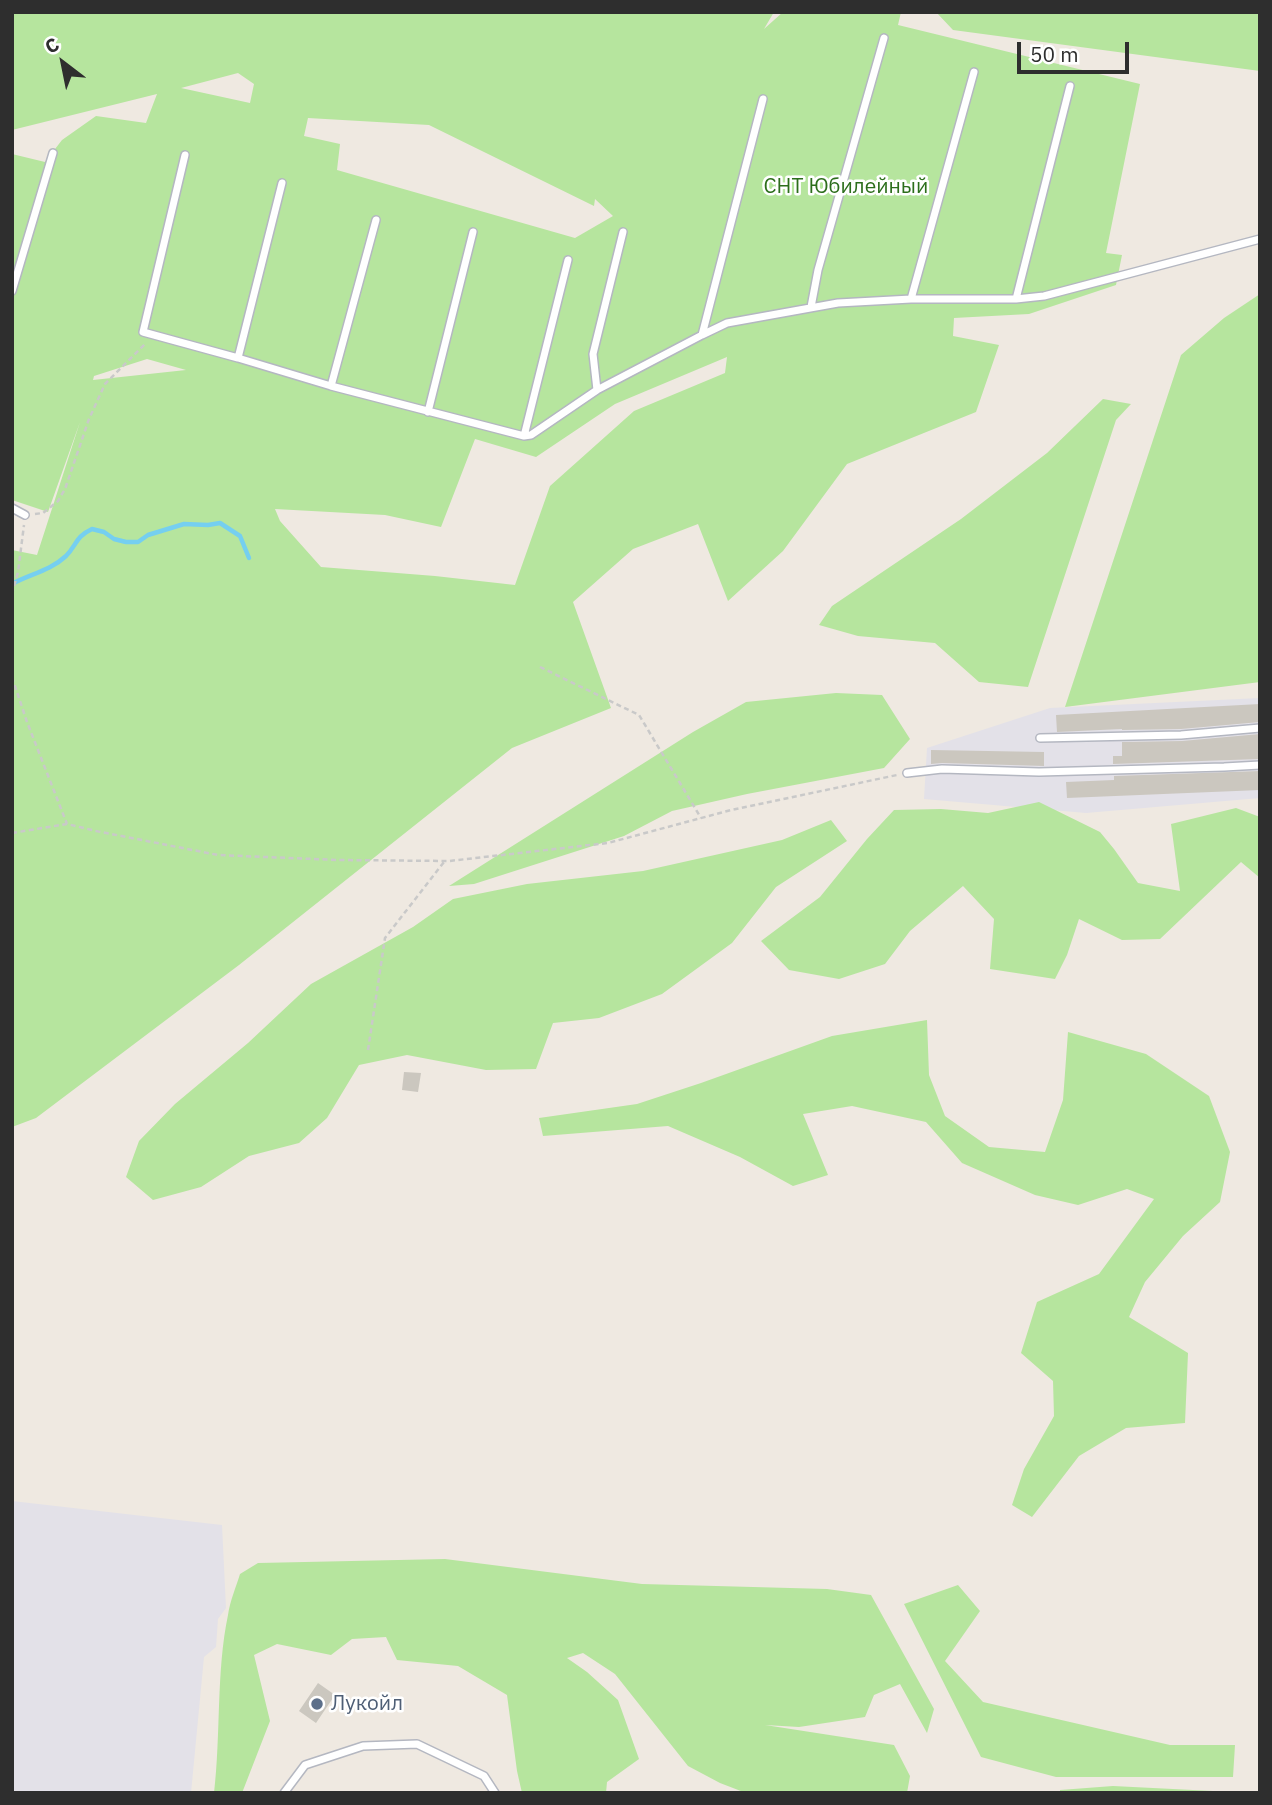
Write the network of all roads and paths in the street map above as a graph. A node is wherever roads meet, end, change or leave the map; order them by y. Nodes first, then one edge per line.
1 (884, 38) dead end
2 (974, 72) dead end
3 (1070, 86) dead end
4 (763, 99) dead end
5 (53, 153) dead end
6 (185, 155) dead end
7 (282, 183) dead end
8 (376, 220) dead end
9 (473, 232) dead end
10 (623, 232) dead end
11 (1260, 239) edge
12 (568, 260) dead end
13 (12, 291) edge
14 (911, 299) junction
15 (1016, 299) junction
16 (811, 307) junction
17 (152, 334) junction
18 (702, 335) junction
19 (238, 358) junction
20 (331, 386) junction
21 (597, 390) junction
22 (428, 412) junction
23 (524, 436) junction
24 (12, 508) edge
25 (25, 514) junction
26 (12, 594) edge
27 (540, 667) dead end
28 (12, 677) edge
29 (1260, 728) edge
30 (1040, 738) dead end
31 (1260, 765) edge
32 (907, 773) joint
33 (701, 818) junction
34 (67, 824) junction
35 (12, 833) edge
36 (446, 861) junction
37 (368, 1050) dead end
38 (284, 1793) edge
39 (495, 1793) edge

1 - 16 lane
2 - 14 lane
3 - 15 lane
4 - 18 lane
5 - 13 lane
6 - 17 lane
7 - 19 lane
8 - 20 lane
9 - 22 lane
10 - 21 lane
11 - 15 lane
12 - 23 lane
14 - 15 lane
14 - 16 lane
16 - 18 lane
17 - 19 lane
17 - 25 path
18 - 21 lane
19 - 20 lane
20 - 22 lane
21 - 23 lane
22 - 23 lane
24 - 25 lane
25 - 26 path
27 - 33 path
28 - 34 path
29 - 30 lane
31 - 32 lane
32 - 33 path
33 - 36 path
34 - 35 path
34 - 36 path
36 - 37 path
38 - 39 lane

